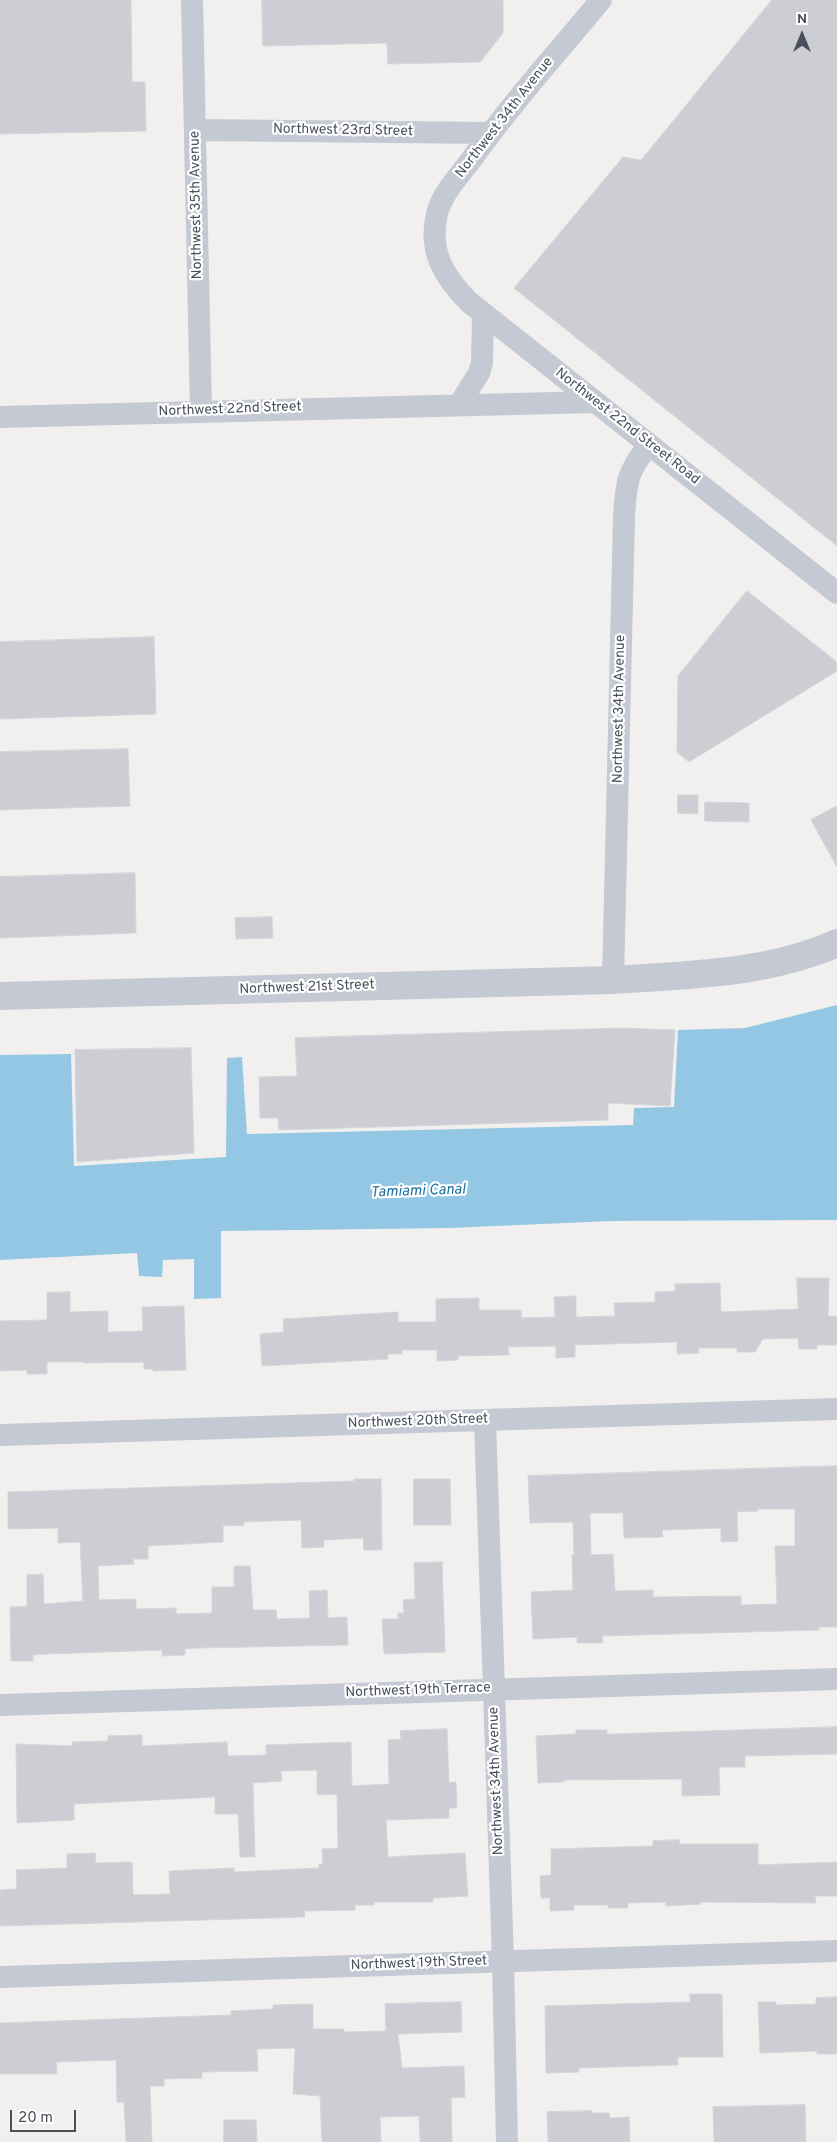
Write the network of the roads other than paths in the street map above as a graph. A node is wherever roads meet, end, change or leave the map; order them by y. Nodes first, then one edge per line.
1 (192, 0) edge
2 (601, 0) edge
3 (195, 130) junction
4 (491, 133) junction
5 (436, 247) joint
6 (483, 314) junction
7 (594, 402) junction
8 (459, 404) junction
9 (201, 410) junction
10 (0, 417) edge
11 (649, 445) junction
12 (837, 593) edge
13 (837, 943) edge
14 (613, 980) junction
15 (0, 996) edge
16 (837, 1409) edge
17 (485, 1420) junction
18 (0, 1435) edge
19 (837, 1679) edge
20 (494, 1689) junction
21 (0, 1705) edge
22 (837, 1951) edge
23 (503, 1961) junction
24 (0, 1977) edge
25 (507, 2142) edge

1 - 3 street, Northwest 35th Avenue
2 - 4 street, Northwest 34th Avenue
3 - 4 street, Northwest 23rd Street
3 - 9 street, Northwest 35th Avenue
4 - 5 street, Northwest 34th Avenue
5 - 6 street, Northwest 22nd Street Road
6 - 7 street, Northwest 22nd Street Road
6 - 8 street
7 - 8 street, Northwest 22nd Street
7 - 11 street, Northwest 22nd Street Road
8 - 9 street, Northwest 22nd Street
9 - 10 street, Northwest 22nd Street
11 - 12 street, Northwest 22nd Street Road
11 - 14 street, Northwest 34th Avenue
13 - 14 street, Northwest 21st Street
14 - 15 street, Northwest 21st Street
16 - 17 street, Northwest 20th Street
17 - 18 street, Northwest 20th Street
17 - 20 street, Northwest 34th Avenue
19 - 20 street, Northwest 19th Terrace
20 - 21 street, Northwest 19th Terrace
20 - 23 street, Northwest 34th Avenue
22 - 23 street, Northwest 19th Street
23 - 24 street, Northwest 19th Street
23 - 25 street, Northwest 34th Avenue

